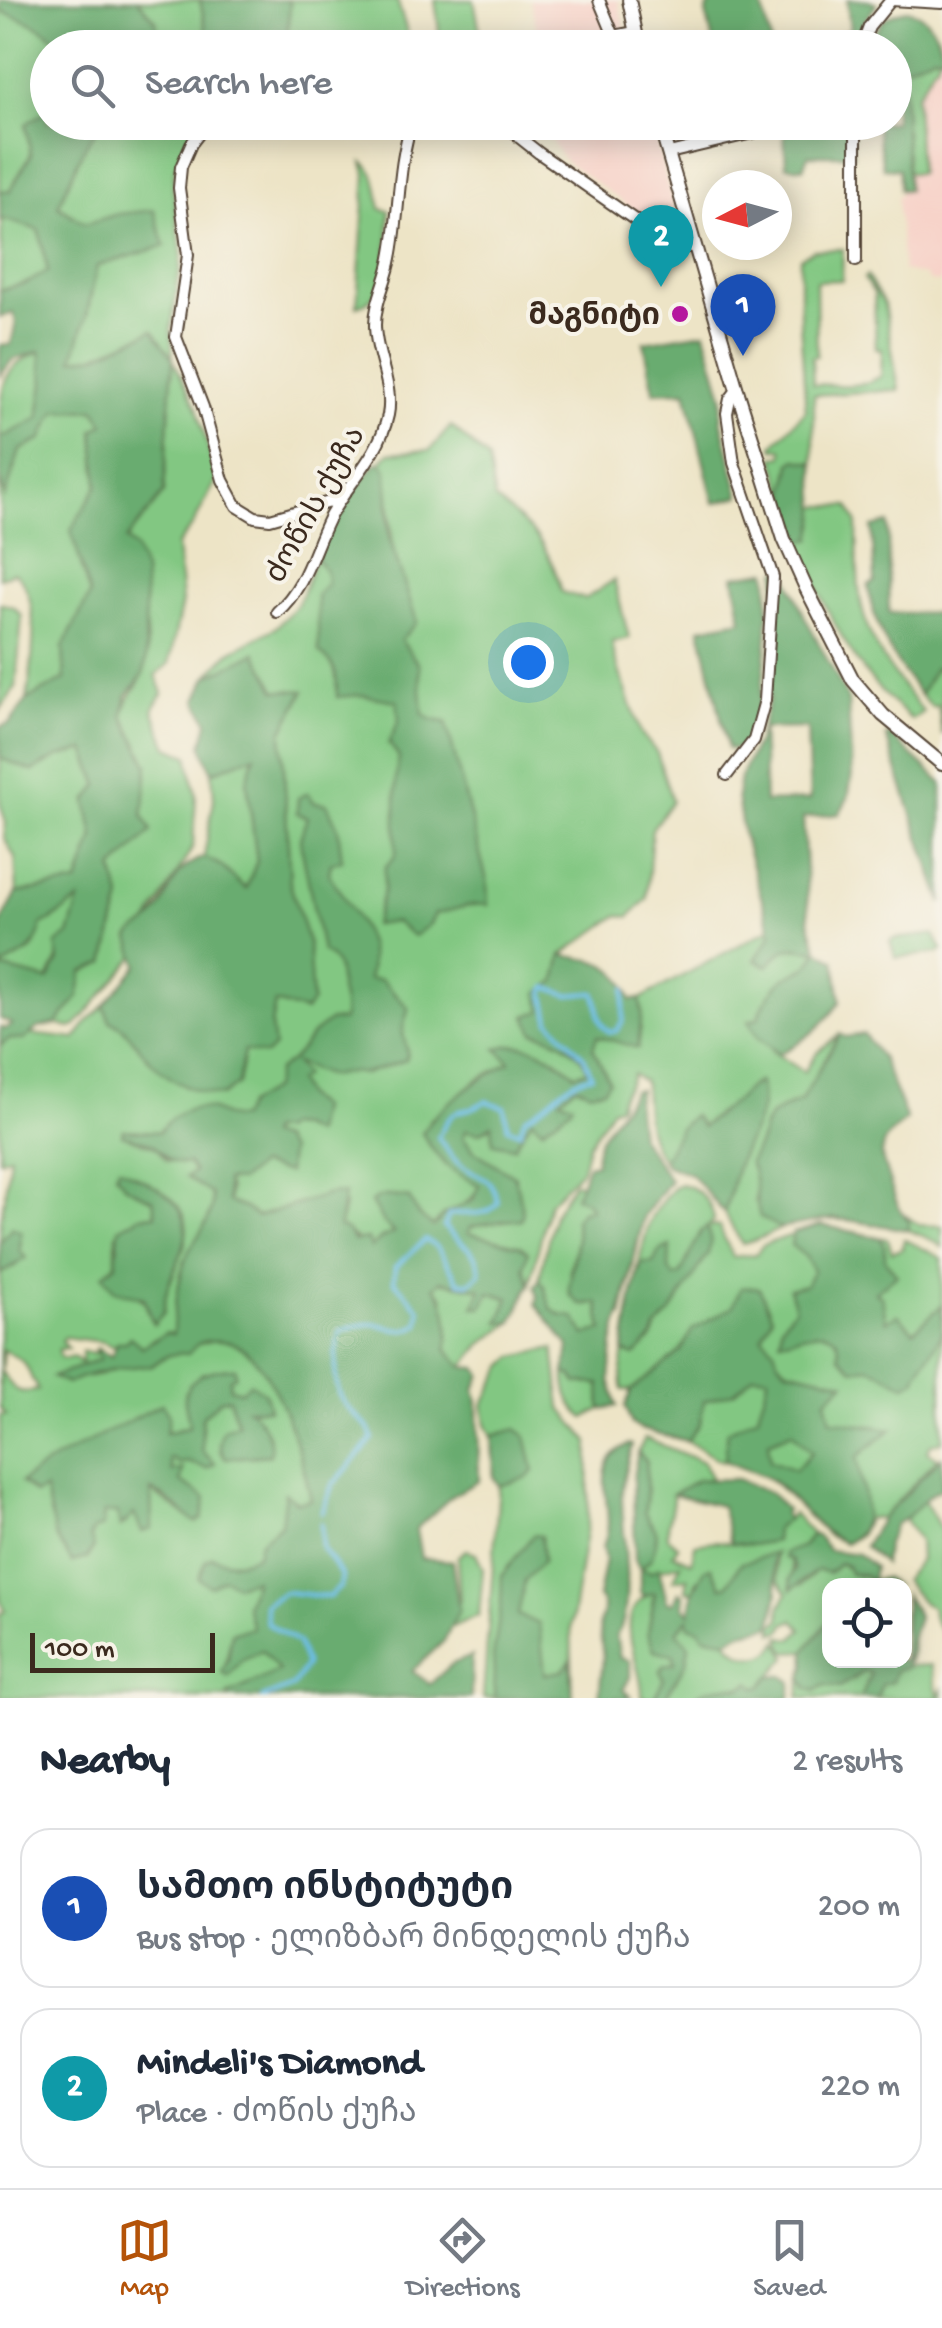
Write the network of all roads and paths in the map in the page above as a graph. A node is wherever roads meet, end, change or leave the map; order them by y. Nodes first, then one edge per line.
1 (599, 0) edge
2 (628, 0) edge
3 (891, 0) edge
4 (942, 2) edge
5 (612, 30) edge
6 (634, 30) edge
7 (867, 30) edge
8 (194, 140) edge
9 (409, 140) edge
10 (523, 140) edge
11 (664, 140) edge
12 (725, 140) edge
13 (856, 140) edge
14 (668, 154) junction
15 (694, 246) junction
16 (856, 260) dead end
17 (737, 390) junction
18 (340, 498) junction
19 (277, 612) dead end
20 (942, 764) edge
21 (727, 776) dead end

1 - 5 street
2 - 6 street
3 - 4 street
3 - 7 street
8 - 18 street
9 - 18 street, ძოწის ქუჩა
10 - 15 street
11 - 14 street
12 - 14 street
13 - 16 street
14 - 15 street
15 - 17 street
17 - 20 street
17 - 21 street
18 - 19 street, ძოწის ქუჩა

